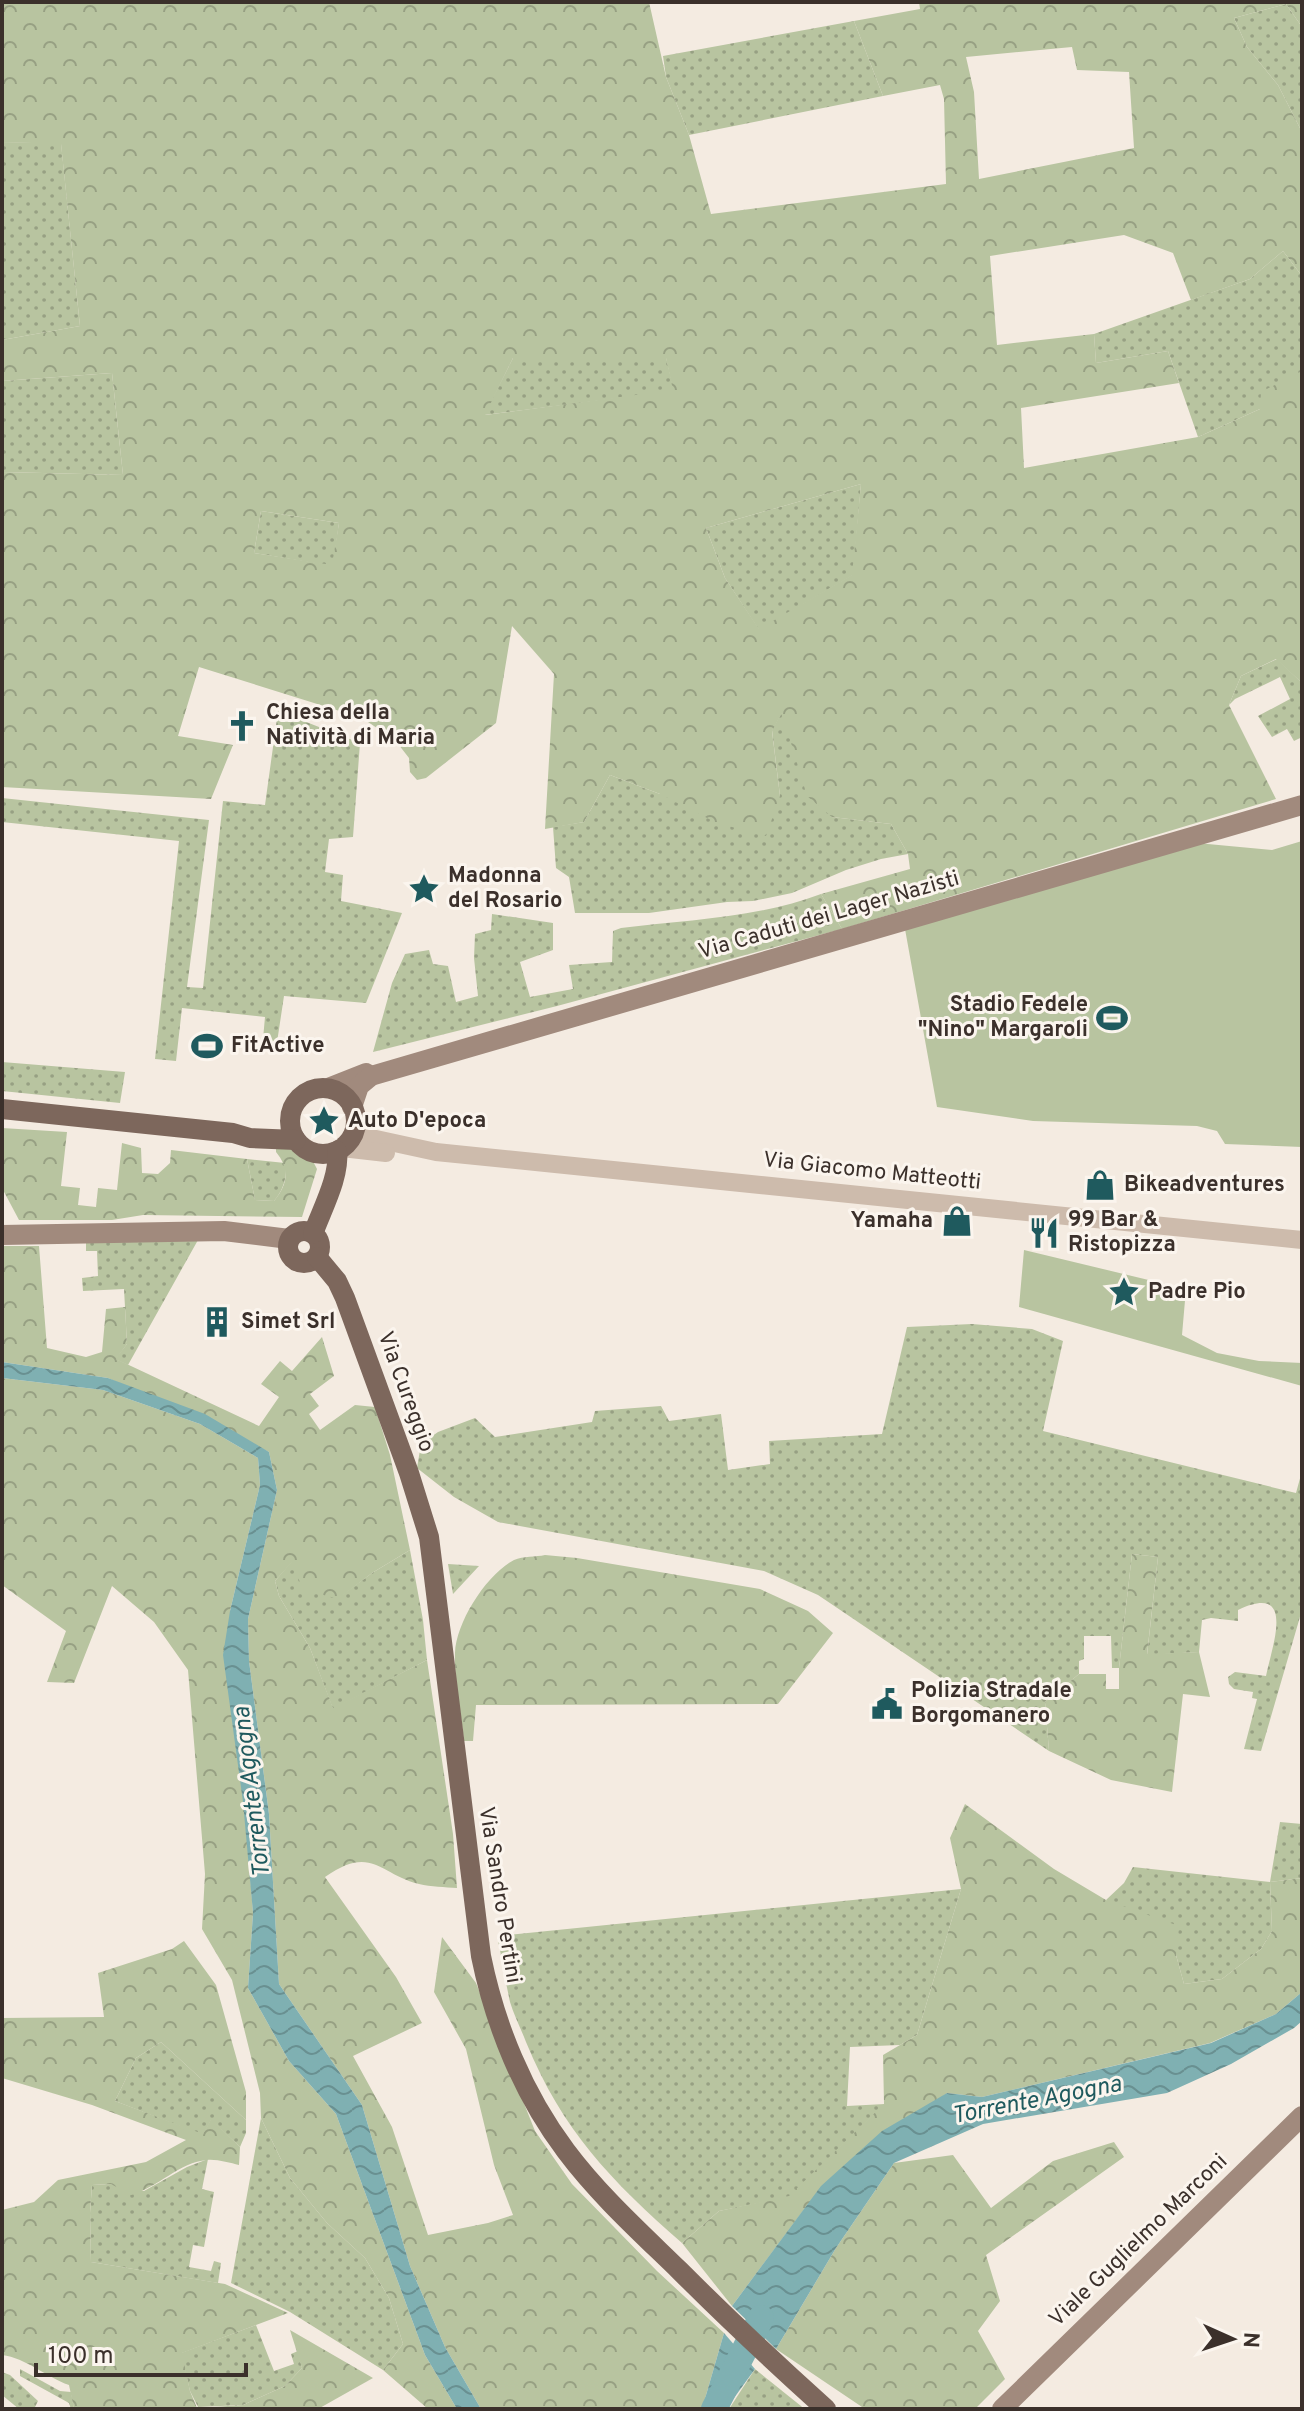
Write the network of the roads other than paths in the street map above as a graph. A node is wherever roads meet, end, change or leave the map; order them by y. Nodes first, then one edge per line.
1 (1302, 805) edge
2 (371, 1076) junction
3 (328, 1088) junction
4 (352, 1107) junction
5 (2, 1109) edge
6 (293, 1130) junction
7 (339, 1147) junction
8 (313, 1234) junction
9 (2, 1235) edge
10 (289, 1239) junction
11 (1302, 1240) edge
12 (317, 1257) junction
13 (432, 1552) joint
14 (1302, 2116) edge
15 (1002, 2406) edge
16 (826, 2409) edge

1 - 2 main road, Via Caduti dei Lager Nazisti
2 - 3 main road, Via Caduti dei Lager Nazisti
2 - 4 main road
3 - 4 main road
3 - 6 main road
4 - 7 main road
5 - 6 main road
6 - 7 main road
7 - 8 main road
7 - 11 street, Via Giacomo Matteotti
8 - 10 main road
8 - 12 main road
9 - 10 main road
10 - 12 main road
12 - 13 main road, Via Cureggio
13 - 16 main road, Via Sandro Pertini
14 - 15 main road, Viale Guglielmo Marconi

